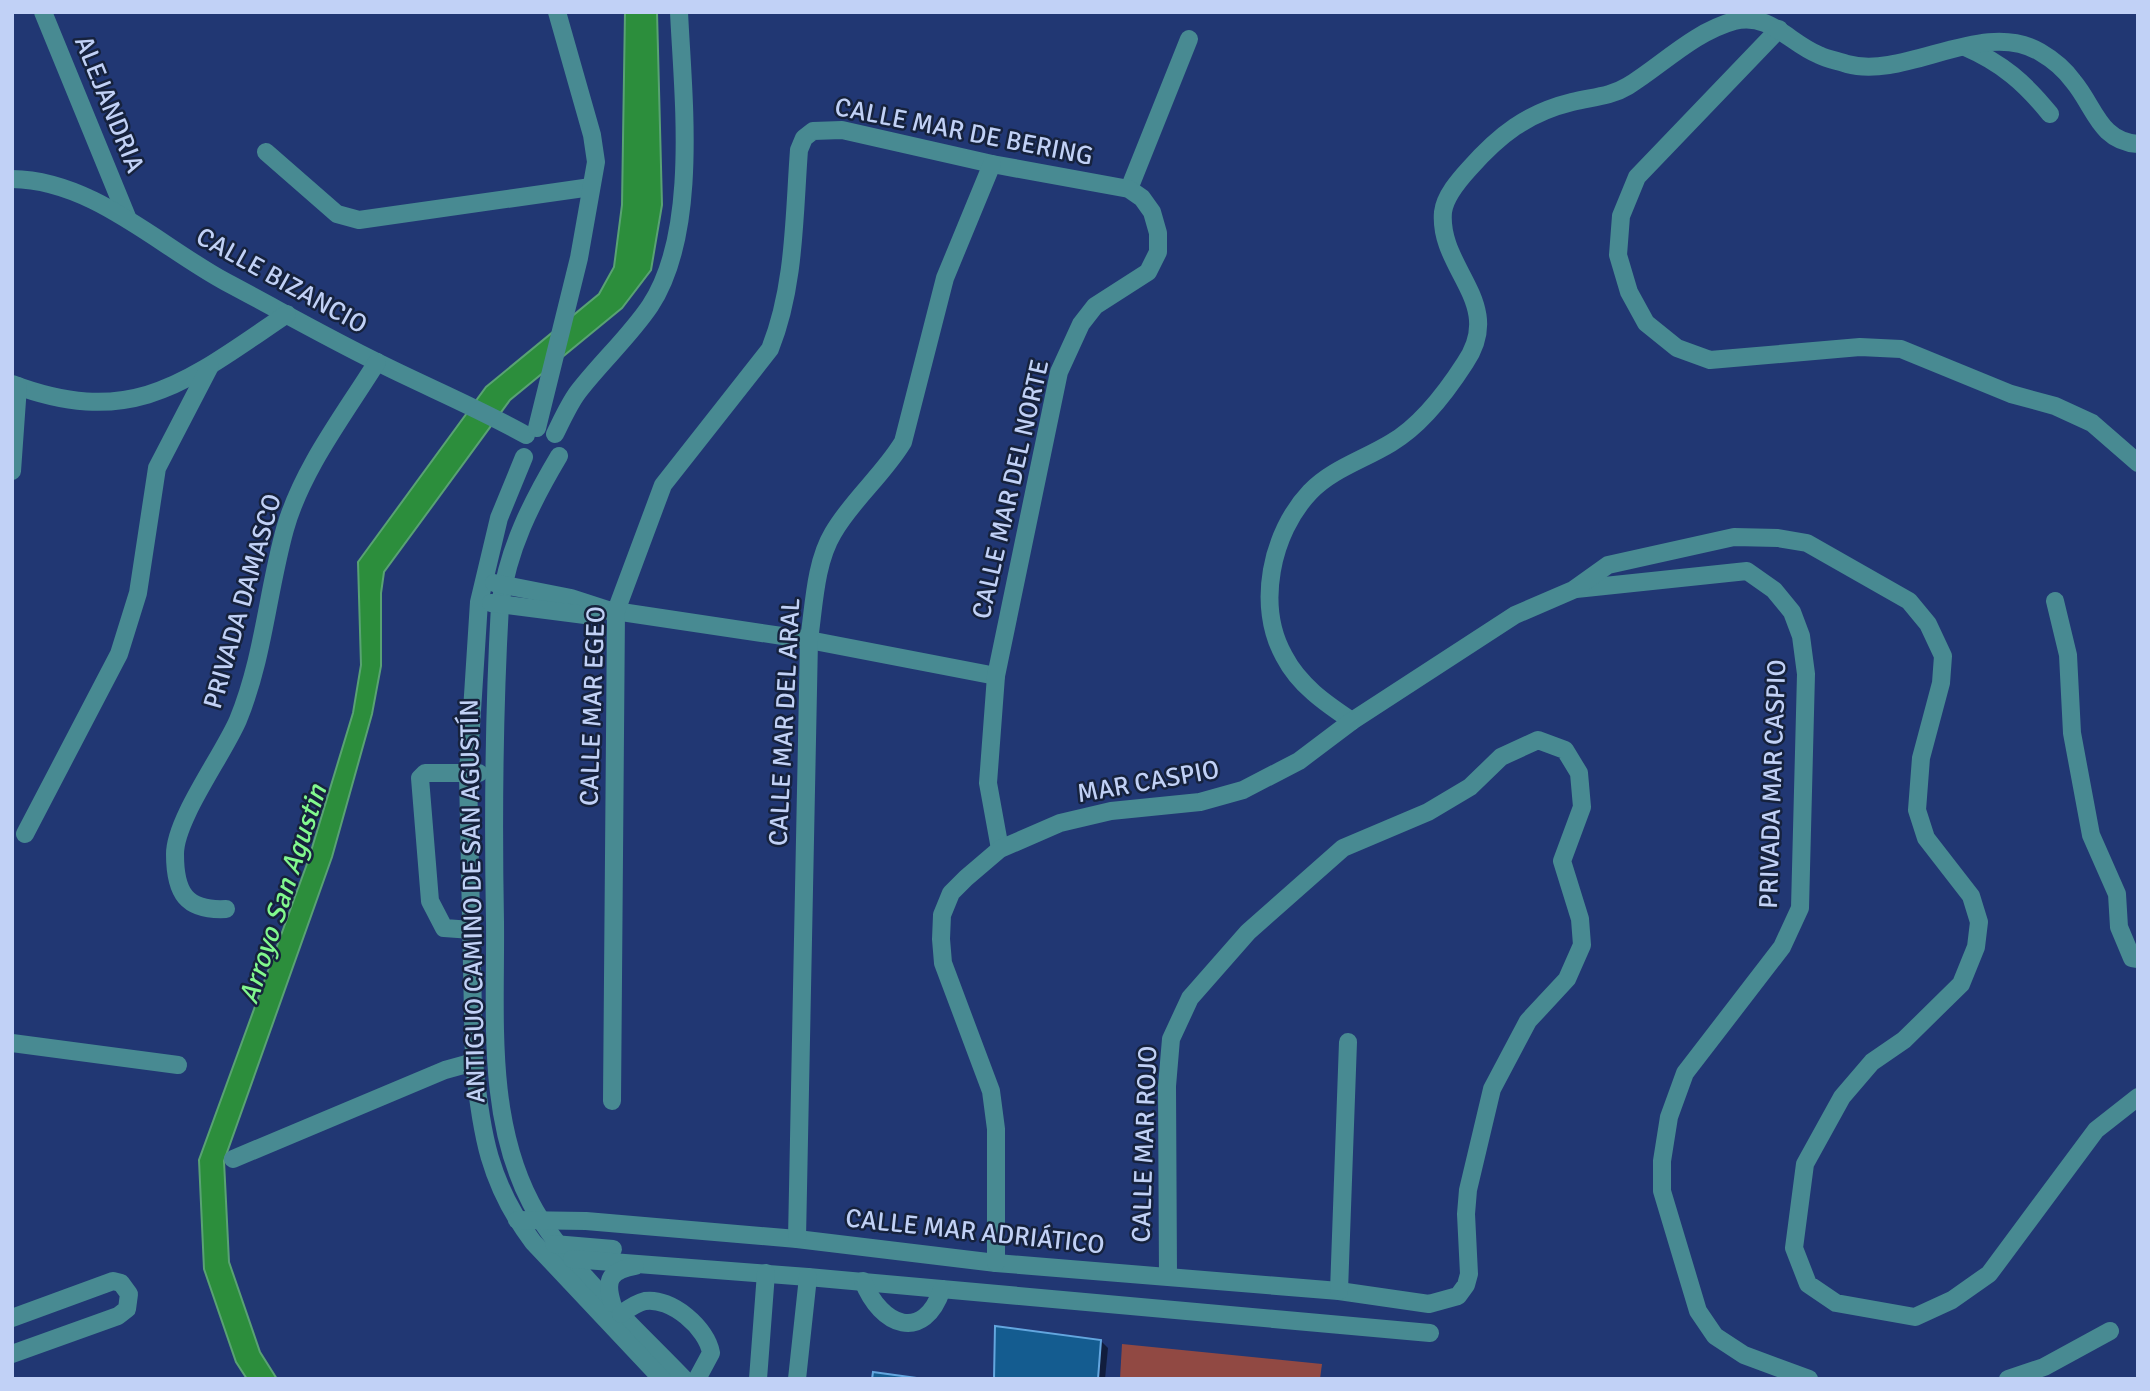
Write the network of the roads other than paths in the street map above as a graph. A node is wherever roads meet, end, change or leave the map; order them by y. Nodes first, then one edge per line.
1 (43, 12) edge
2 (557, 12) edge
3 (679, 12) edge
4 (1779, 29) junction
5 (1189, 38) dead end
6 (1965, 47) junction
7 (2050, 114) dead end
8 (2138, 144) edge
9 (799, 150) joint
10 (266, 152) dead end
11 (992, 164) junction
12 (12, 179) edge
13 (591, 187) junction
14 (1129, 189) junction
15 (127, 217) junction
16 (287, 314) junction
17 (377, 362) junction
18 (210, 366) junction
19 (15, 385) edge
20 (539, 432) junction
21 (559, 456) junction
22 (524, 457) junction
23 (2138, 463) edge
24 (12, 471) edge
25 (483, 582) junction
26 (503, 585) junction
27 (1573, 590) junction
28 (2055, 601) dead end
29 (479, 602) junction
30 (500, 605) junction
31 (612, 610) junction
32 (809, 640) junction
33 (996, 676) junction
34 (1352, 721) junction
35 (468, 773) junction
36 (493, 773) junction
37 (25, 834) dead end
38 (1000, 849) junction
39 (226, 909) dead end
40 (472, 930) junction
41 (2138, 959) edge
42 (1348, 1042) dead end
43 (13, 1047) edge
44 (474, 1062) junction
45 (178, 1065) dead end
46 (2138, 1097) edge
47 (612, 1101) dead end
48 (233, 1159) dead end
49 (541, 1219) junction
50 (517, 1220) junction
51 (797, 1239) junction
52 (533, 1242) junction
53 (647, 1263) junction
54 (996, 1263) junction
55 (573, 1266) junction
56 (745, 1271) junction
57 (766, 1273) junction
58 (1168, 1275) junction
59 (808, 1276) junction
60 (863, 1281) junction
61 (942, 1289) junction
62 (1339, 1291) junction
63 (1445, 1301) joint
64 (616, 1309) junction
65 (12, 1318) edge
66 (2110, 1331) dead end
67 (1430, 1333) dead end
68 (12, 1354) edge
69 (662, 1379) edge
70 (684, 1379) edge
71 (697, 1379) edge
72 (758, 1379) edge
73 (797, 1379) edge
74 (1809, 1379) edge
75 (2008, 1379) edge

1 - 15 street, ALEJANDRIA
2 - 13 street
3 - 20 street
4 - 6 street
4 - 23 street
4 - 34 street
5 - 14 street
6 - 7 street
6 - 8 street
9 - 11 street, CALLE MAR DE BERING
9 - 31 street, CALLE MAR EGEO
10 - 13 street
11 - 14 street, CALLE MAR DE BERING
11 - 32 street, CALLE MAR DEL ARAL
12 - 15 street, CALLE BIZANCIO
13 - 20 street
14 - 33 street, CALLE MAR DEL NORTE
15 - 16 street, CALLE BIZANCIO
16 - 17 street, CALLE BIZANCIO
16 - 18 street
17 - 20 street, CALLE BIZANCIO
17 - 39 street, PRIVADA DAMASCO
18 - 19 street
18 - 37 street
19 - 24 street
20 - 21 street
20 - 22 street
21 - 22 street
21 - 26 street, ANTIGUO CAMINO DE SAN AGUSTÍN
22 - 25 street, ANTIGUO CAMINO DE SAN AGUSTÍN
25 - 26 street
25 - 29 street, ANTIGUO CAMINO DE SAN AGUSTÍN
26 - 30 street, ANTIGUO CAMINO DE SAN AGUSTÍN
26 - 31 street
27 - 34 street, MAR CASPIO
27 - 46 street
27 - 74 street, PRIVADA MAR CASPIO
28 - 41 street
29 - 30 street
29 - 35 street, ANTIGUO CAMINO DE SAN AGUSTÍN
30 - 31 street
30 - 36 street, ANTIGUO CAMINO DE SAN AGUSTÍN
31 - 32 street
31 - 47 street, CALLE MAR EGEO
32 - 33 street
32 - 51 street, CALLE MAR DEL ARAL
33 - 38 street, CALLE MAR DEL NORTE
34 - 38 street, MAR CASPIO
35 - 36 street
35 - 40 street, ANTIGUO CAMINO DE SAN AGUSTÍN
35 - 40 street
36 - 49 street, ANTIGUO CAMINO DE SAN AGUSTÍN
38 - 54 street, MAR CASPIO
40 - 44 street, ANTIGUO CAMINO DE SAN AGUSTÍN
42 - 62 street
43 - 45 street
44 - 48 street
44 - 50 street, ANTIGUO CAMINO DE SAN AGUSTÍN
49 - 50 street, CALLE MAR ADRIÁTICO
49 - 51 street, CALLE MAR ADRIÁTICO
49 - 55 street, ANTIGUO CAMINO DE SAN AGUSTÍN
50 - 52 street, ANTIGUO CAMINO DE SAN AGUSTÍN
51 - 54 street, CALLE MAR ADRIÁTICO
52 - 55 street
52 - 55 street, ANTIGUO CAMINO DE SAN AGUSTÍN
53 - 55 street
53 - 56 street
53 - 64 street
54 - 58 street, CALLE MAR ADRIÁTICO
55 - 56 street
55 - 64 street, ANTIGUO CAMINO DE SAN AGUSTÍN
55 - 69 street, ANTIGUO CAMINO DE SAN AGUSTÍN
56 - 57 street
57 - 59 street
57 - 72 street
58 - 62 street, CALLE MAR ADRIÁTICO
58 - 63 street, CALLE MAR ROJO
59 - 60 street
59 - 73 street
60 - 61 street
60 - 61 street
61 - 67 street
62 - 63 street, CALLE MAR ADRIÁTICO
64 - 70 street, ANTIGUO CAMINO DE SAN AGUSTÍN
64 - 71 street
65 - 68 street
66 - 75 street

